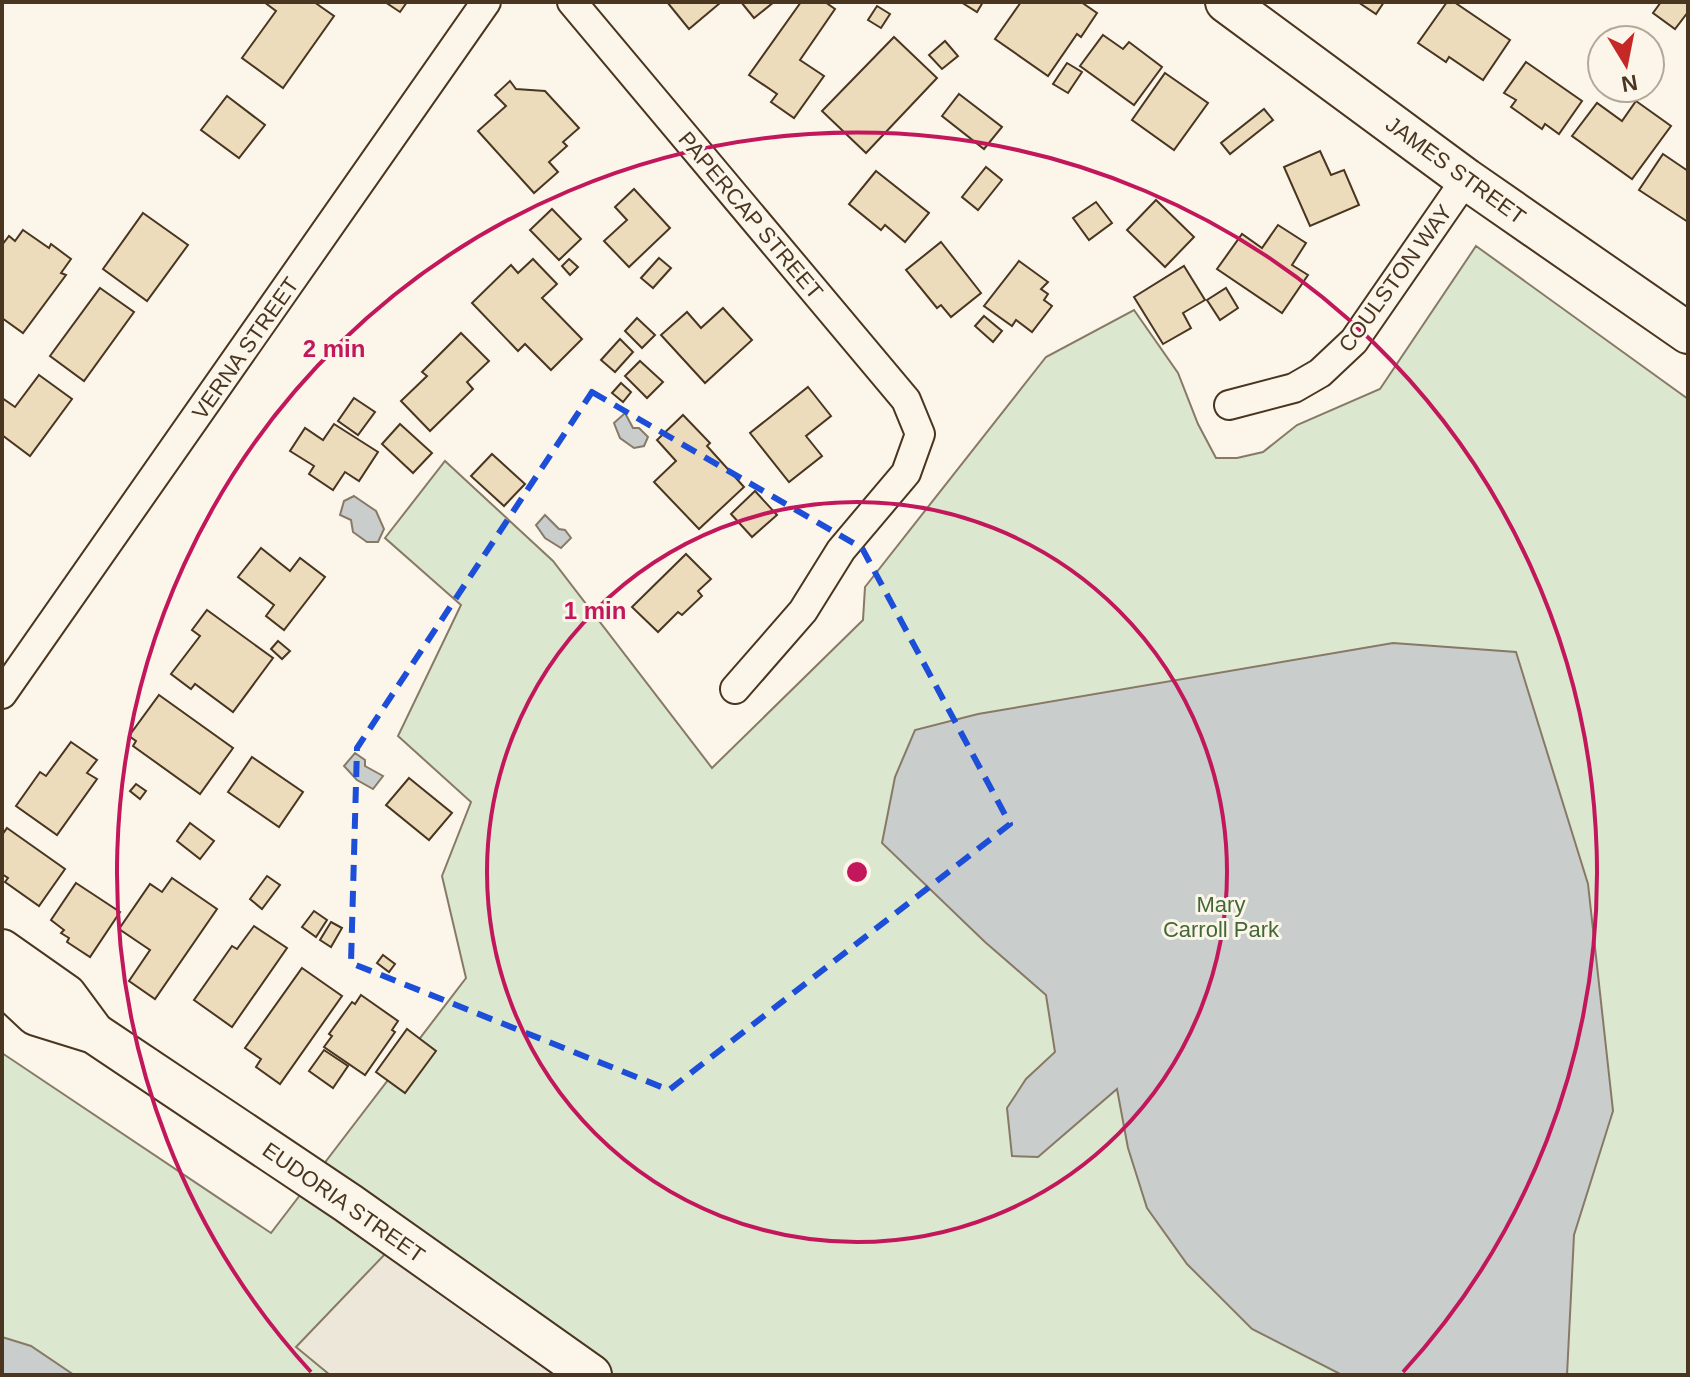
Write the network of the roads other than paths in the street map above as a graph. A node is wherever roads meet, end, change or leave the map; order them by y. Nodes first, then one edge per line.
1 (486, 2) edge
2 (572, 2) edge
3 (1226, 2) edge
4 (1466, 179) junction
5 (1688, 333) edge
6 (1229, 405) dead end
7 (735, 689) dead end
8 (2, 694) edge
9 (2, 950) edge
10 (2, 983) edge
11 (94, 1033) junction
12 (591, 1375) edge

1 - 8 street, VERNA STREET
2 - 7 street, PAPERCAP STREET
3 - 4 street, JAMES STREET
4 - 5 street, JAMES STREET
4 - 6 street, COULSTON WAY
9 - 11 street, EUDORIA STREET
10 - 11 street, EUDORIA STREET
11 - 12 street, EUDORIA STREET

